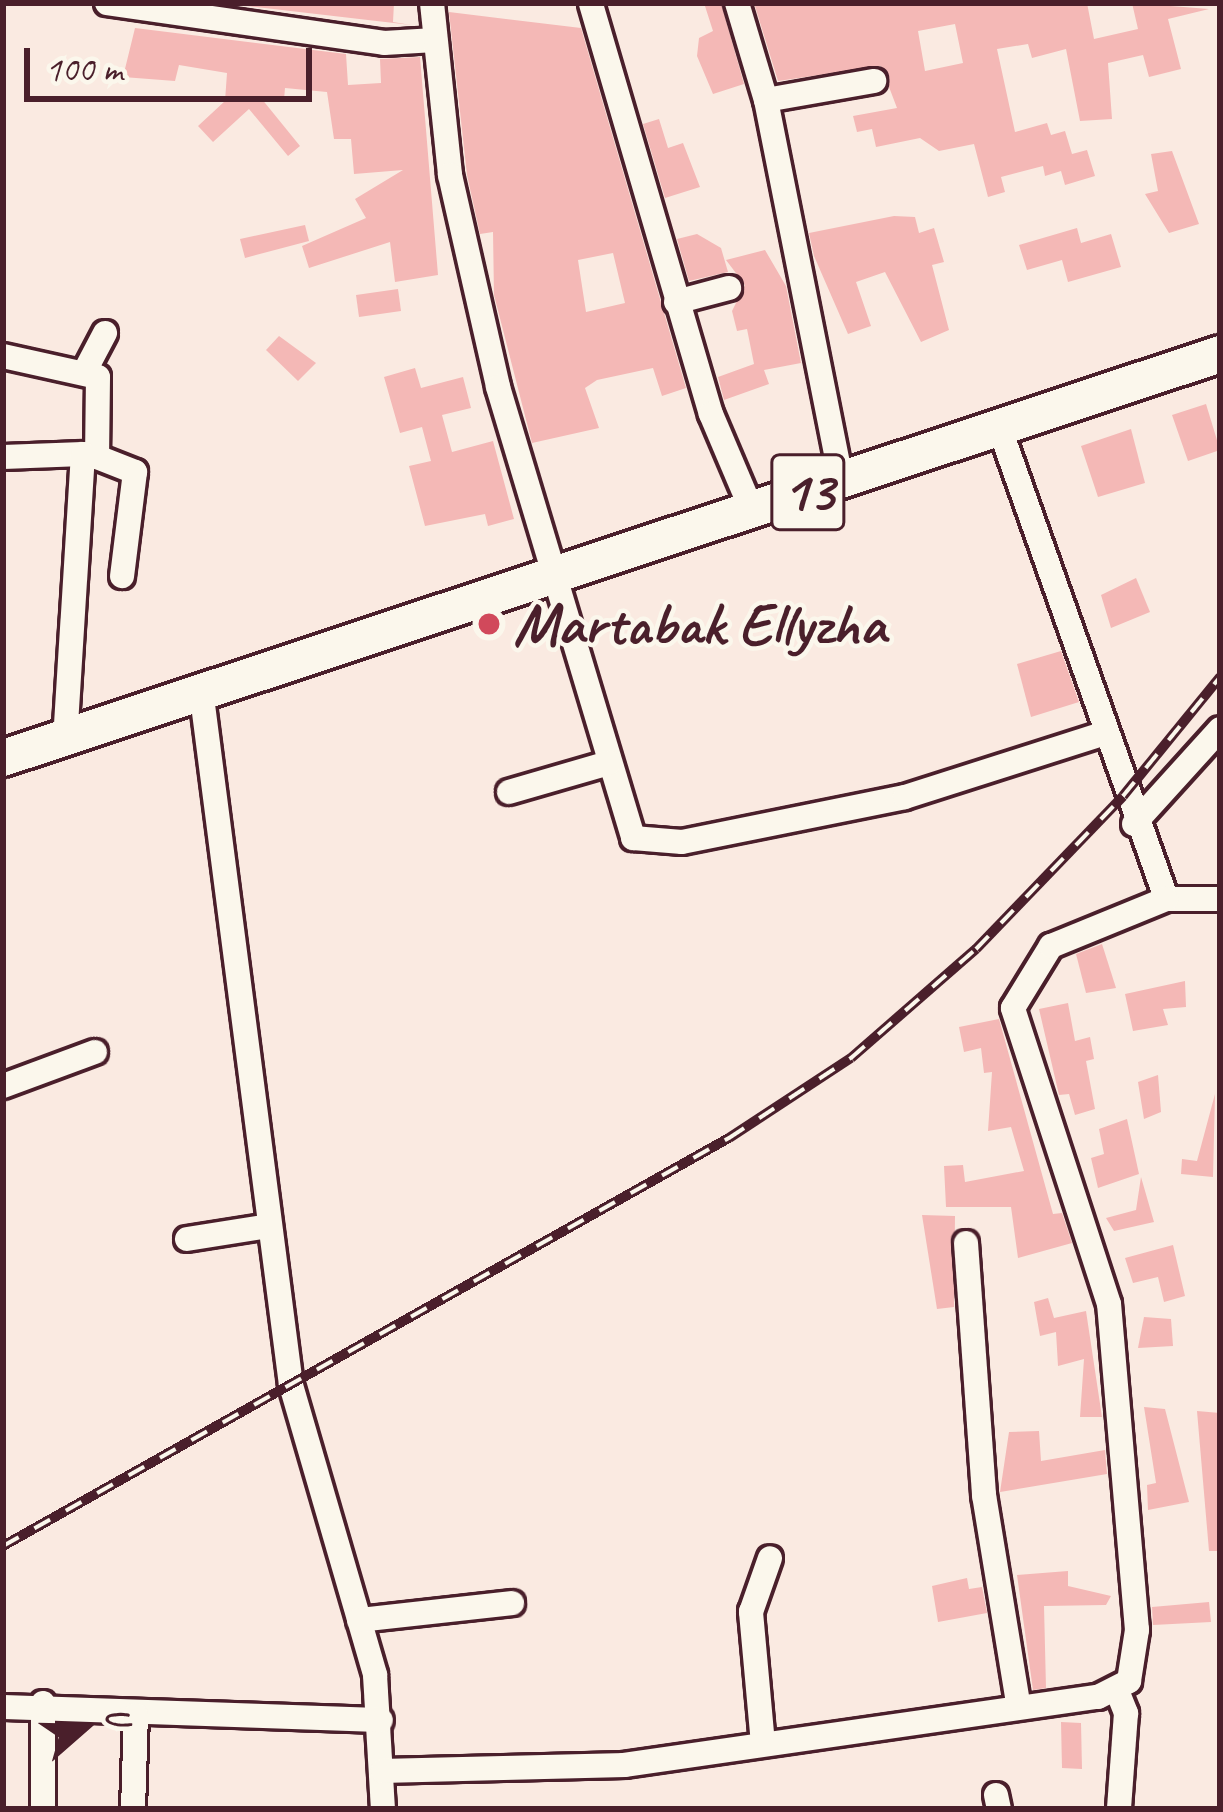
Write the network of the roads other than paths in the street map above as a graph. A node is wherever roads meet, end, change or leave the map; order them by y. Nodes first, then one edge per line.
1 (107, 3) edge
2 (432, 3) edge
3 (591, 3) edge
4 (737, 3) edge
5 (435, 40) junction
6 (874, 81) dead end
7 (766, 100) junction
8 (729, 288) dead end
9 (676, 302) junction
10 (105, 333) dead end
11 (1220, 354) edge
12 (3, 356) edge
13 (86, 371) junction
14 (1000, 429) junction
15 (90, 456) junction
16 (3, 457) edge
17 (841, 479) junction
18 (754, 513) junction
19 (553, 572) junction
20 (122, 576) dead end
21 (202, 697) junction
22 (1220, 729) edge
23 (1102, 734) junction
24 (65, 738) junction
25 (3, 758) edge
26 (610, 763) junction
27 (509, 792) dead end
28 (1134, 824) junction
29 (1166, 899) junction
30 (1220, 899) edge
31 (95, 1052) dead end
32 (3, 1086) edge
33 (269, 1226) junction
34 (187, 1240) dead end
35 (966, 1243) dead end
36 (770, 1558) dead end
37 (512, 1603) dead end
38 (359, 1620) junction
39 (1118, 1693) junction
40 (43, 1703) junction
41 (1018, 1703) junction
42 (3, 1707) edge
43 (136, 1715) junction
44 (381, 1720) junction
45 (763, 1744) junction
46 (383, 1771) junction
47 (44, 1809) edge
48 (134, 1809) edge
49 (383, 1809) edge
50 (1119, 1809) edge

1 - 5 street
2 - 5 street
3 - 9 street
4 - 7 street
5 - 19 street
6 - 7 street
7 - 17 street
8 - 9 street
9 - 18 street
10 - 13 street
11 - 14 highway, 13
12 - 13 street
13 - 15 street
14 - 17 highway, 13
14 - 23 street
15 - 16 street
15 - 20 street
15 - 24 street
17 - 18 highway, 13
18 - 19 highway, 13
19 - 21 highway, 13
19 - 26 street
21 - 24 highway, 13
21 - 33 street
22 - 28 street
23 - 26 street
23 - 28 street
24 - 25 highway, 13
26 - 27 street
28 - 29 street
29 - 30 street
29 - 39 street
31 - 32 street
33 - 34 street
33 - 38 street
35 - 41 street
36 - 45 street
37 - 38 street
38 - 44 street
39 - 41 street
39 - 50 street
40 - 42 street
40 - 43 street
40 - 47 street
41 - 45 street
43 - 44 street
43 - 48 street
44 - 46 street
45 - 46 street
46 - 49 street

